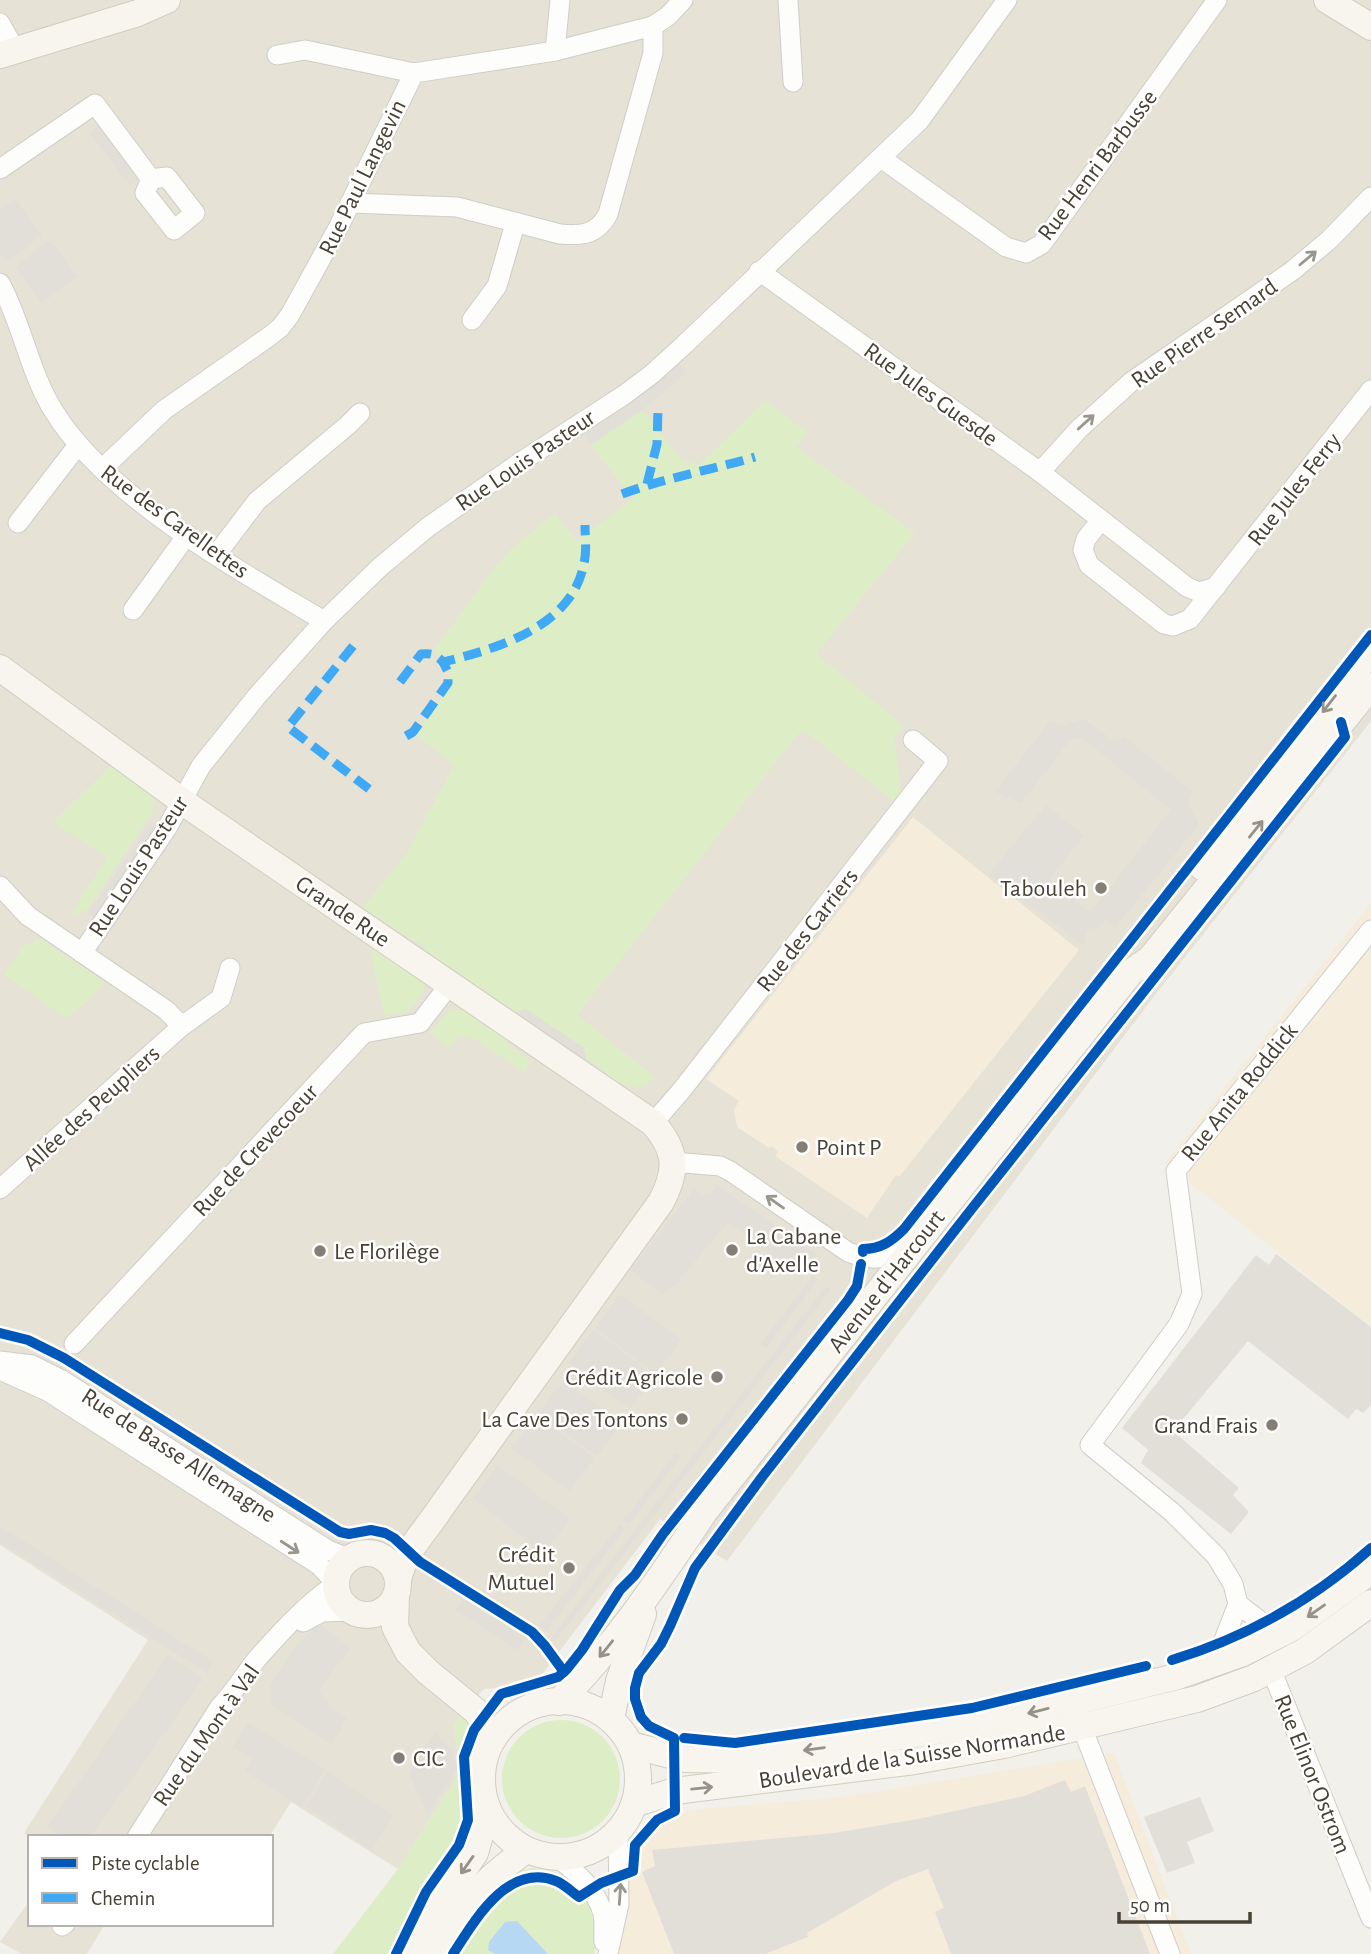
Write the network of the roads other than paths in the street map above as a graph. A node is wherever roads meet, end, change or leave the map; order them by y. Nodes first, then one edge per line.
1 (167, 0) edge
2 (560, 0) edge
3 (683, 0) edge
4 (789, 0) edge
5 (1007, 0) edge
6 (1217, 0) edge
7 (1327, 0) edge
8 (0, 23) edge
9 (653, 26) junction
10 (1371, 27) edge
11 (555, 51) junction
12 (8, 52) edge
13 (277, 55) dead end
14 (414, 73) junction
15 (793, 82) dead end
16 (881, 158) junction
17 (0, 169) edge
18 (151, 179) dead end
19 (1371, 197) edge
20 (350, 202) junction
21 (515, 224) junction
22 (759, 271) junction
23 (0, 283) edge
24 (7, 316) edge
25 (472, 320) dead end
26 (1371, 390) edge
27 (359, 413) dead end
28 (78, 445) junction
29 (102, 469) junction
30 (1040, 472) junction
31 (1101, 520) junction
32 (18, 523) dead end
33 (187, 535) junction
34 (216, 555) junction
35 (1216, 587) junction
36 (133, 610) dead end
37 (324, 621) junction
38 (1371, 650) edge
39 (0, 668) edge
40 (1371, 686) edge
41 (913, 740) dead end
42 (182, 801) junction
43 (0, 886) edge
44 (1371, 930) edge
45 (82, 953) junction
46 (230, 968) dead end
47 (1131, 972) junction
48 (450, 984) junction
49 (182, 1026) junction
50 (653, 1123) junction
51 (673, 1162) junction
52 (0, 1189) edge
53 (936, 1217) junction
54 (74, 1344) dead end
55 (0, 1361) edge
56 (0, 1370) edge
57 (442, 1506) junction
58 (365, 1555) junction
59 (1371, 1571) edge
60 (335, 1584) junction
61 (397, 1588) junction
62 (649, 1595) junction
63 (1238, 1604) junction
64 (1371, 1604) edge
65 (354, 1613) junction
66 (1278, 1635) junction
67 (278, 1636) junction
68 (1215, 1663) junction
69 (1271, 1669) junction
70 (428, 1672) junction
71 (1151, 1682) junction
72 (559, 1702) junction
73 (477, 1712) junction
74 (513, 1716) junction
75 (611, 1718) junction
76 (1082, 1727) junction
77 (493, 1739) junction
78 (631, 1745) junction
79 (484, 1801) junction
80 (636, 1803) junction
81 (618, 1832) junction
82 (138, 1835) edge
83 (526, 1850) junction
84 (558, 1858) junction
85 (1371, 1919) edge
86 (414, 1954) edge
87 (433, 1954) edge
88 (606, 1954) edge
89 (1170, 1954) edge

1 - 12 street
2 - 11 street
3 - 9 street, Rue Paul Langevin
4 - 15 street
5 - 16 street, Rue Louis Pasteur
6 - 16 street, Rue Henri Barbusse
7 - 10 street
8 - 12 street
9 - 11 street, Rue Paul Langevin
9 - 21 street
11 - 14 street, Rue Paul Langevin
13 - 14 street
14 - 20 street, Rue Paul Langevin
16 - 22 street, Rue Louis Pasteur
17 - 18 street
30 -> 19 street, Rue Pierre Semard
20 - 21 street
20 - 29 street, Rue Paul Langevin
21 - 25 street
22 - 30 street, Rue Jules Guesde
22 - 37 street, Rue Louis Pasteur
23 - 24 street, Rue des Carellettes
24 - 28 street, Rue des Carellettes
26 - 35 street, Rue Jules Ferry
27 - 34 street
28 - 29 street, Rue des Carellettes
28 - 32 street
29 - 33 street, Rue des Carellettes
30 - 31 street, Rue Jules Guesde
31 - 35 street, Rue Jules Guesde
31 - 35 street
33 - 34 street, Rue des Carellettes
33 - 36 street
34 - 37 street, Rue des Carellettes
37 - 42 street, Rue Louis Pasteur
38 -> 47 street, Avenue d'Harcourt
39 - 42 street, Grande Rue
47 -> 40 street, Avenue d'Harcourt
41 - 50 street, Rue des Carriers
42 - 45 street, Rue Louis Pasteur
42 - 48 street, Grande Rue
43 - 45 street, Allée des Peupliers
44 - 63 street, Rue Anita Roddick
45 - 49 street, Allée des Peupliers
46 - 49 street, Allée des Peupliers
47 - 53 street, Avenue d'Harcourt
48 - 50 street, Grande Rue
48 - 54 street, Rue de Crevecoeur
49 - 52 street, Allée des Peupliers
50 - 51 street, Grande Rue
53 -> 51 street
51 - 57 street
53 - 62 street, Avenue d'Harcourt
55 - 58 street, Rue de Basse Allemagne
56 -> 60 street, Rue de Basse Allemagne
57 - 58 street
57 - 61 street
58 - 60 street
58 - 61 street
59 -> 66 street, Boulevard de la Suisse Normande
60 - 65 street
60 - 67 street, Rue du Mont à Val
61 - 65 street
61 - 70 street
62 -> 72 street, Avenue d'Harcourt
62 - 75 street, Avenue d'Harcourt
63 - 66 street
63 - 68 street
64 - 69 street, Boulevard de la Suisse Normande
65 - 67 street, Rue du Mont à Val
65 - 70 street
66 - 68 street, Boulevard de la Suisse Normande
67 - 82 street, Rue du Mont à Val
68 - 71 street, Boulevard de la Suisse Normande
69 - 76 street, Boulevard de la Suisse Normande
69 - 85 street, Rue Elinor Ostrom
70 - 73 street
71 - 76 street
71 -> 78 street, Boulevard de la Suisse Normande
72 - 74 street
72 - 75 street
73 - 74 street
73 - 77 street
74 - 77 street
75 - 78 street
80 -> 76 street, Boulevard de la Suisse Normande
76 - 89 street
77 - 79 street
78 - 80 street
79 - 83 street
79 -> 86 street
80 - 81 street
81 - 84 street
88 -> 81 street
83 - 84 street
83 - 87 street
84 - 88 street

